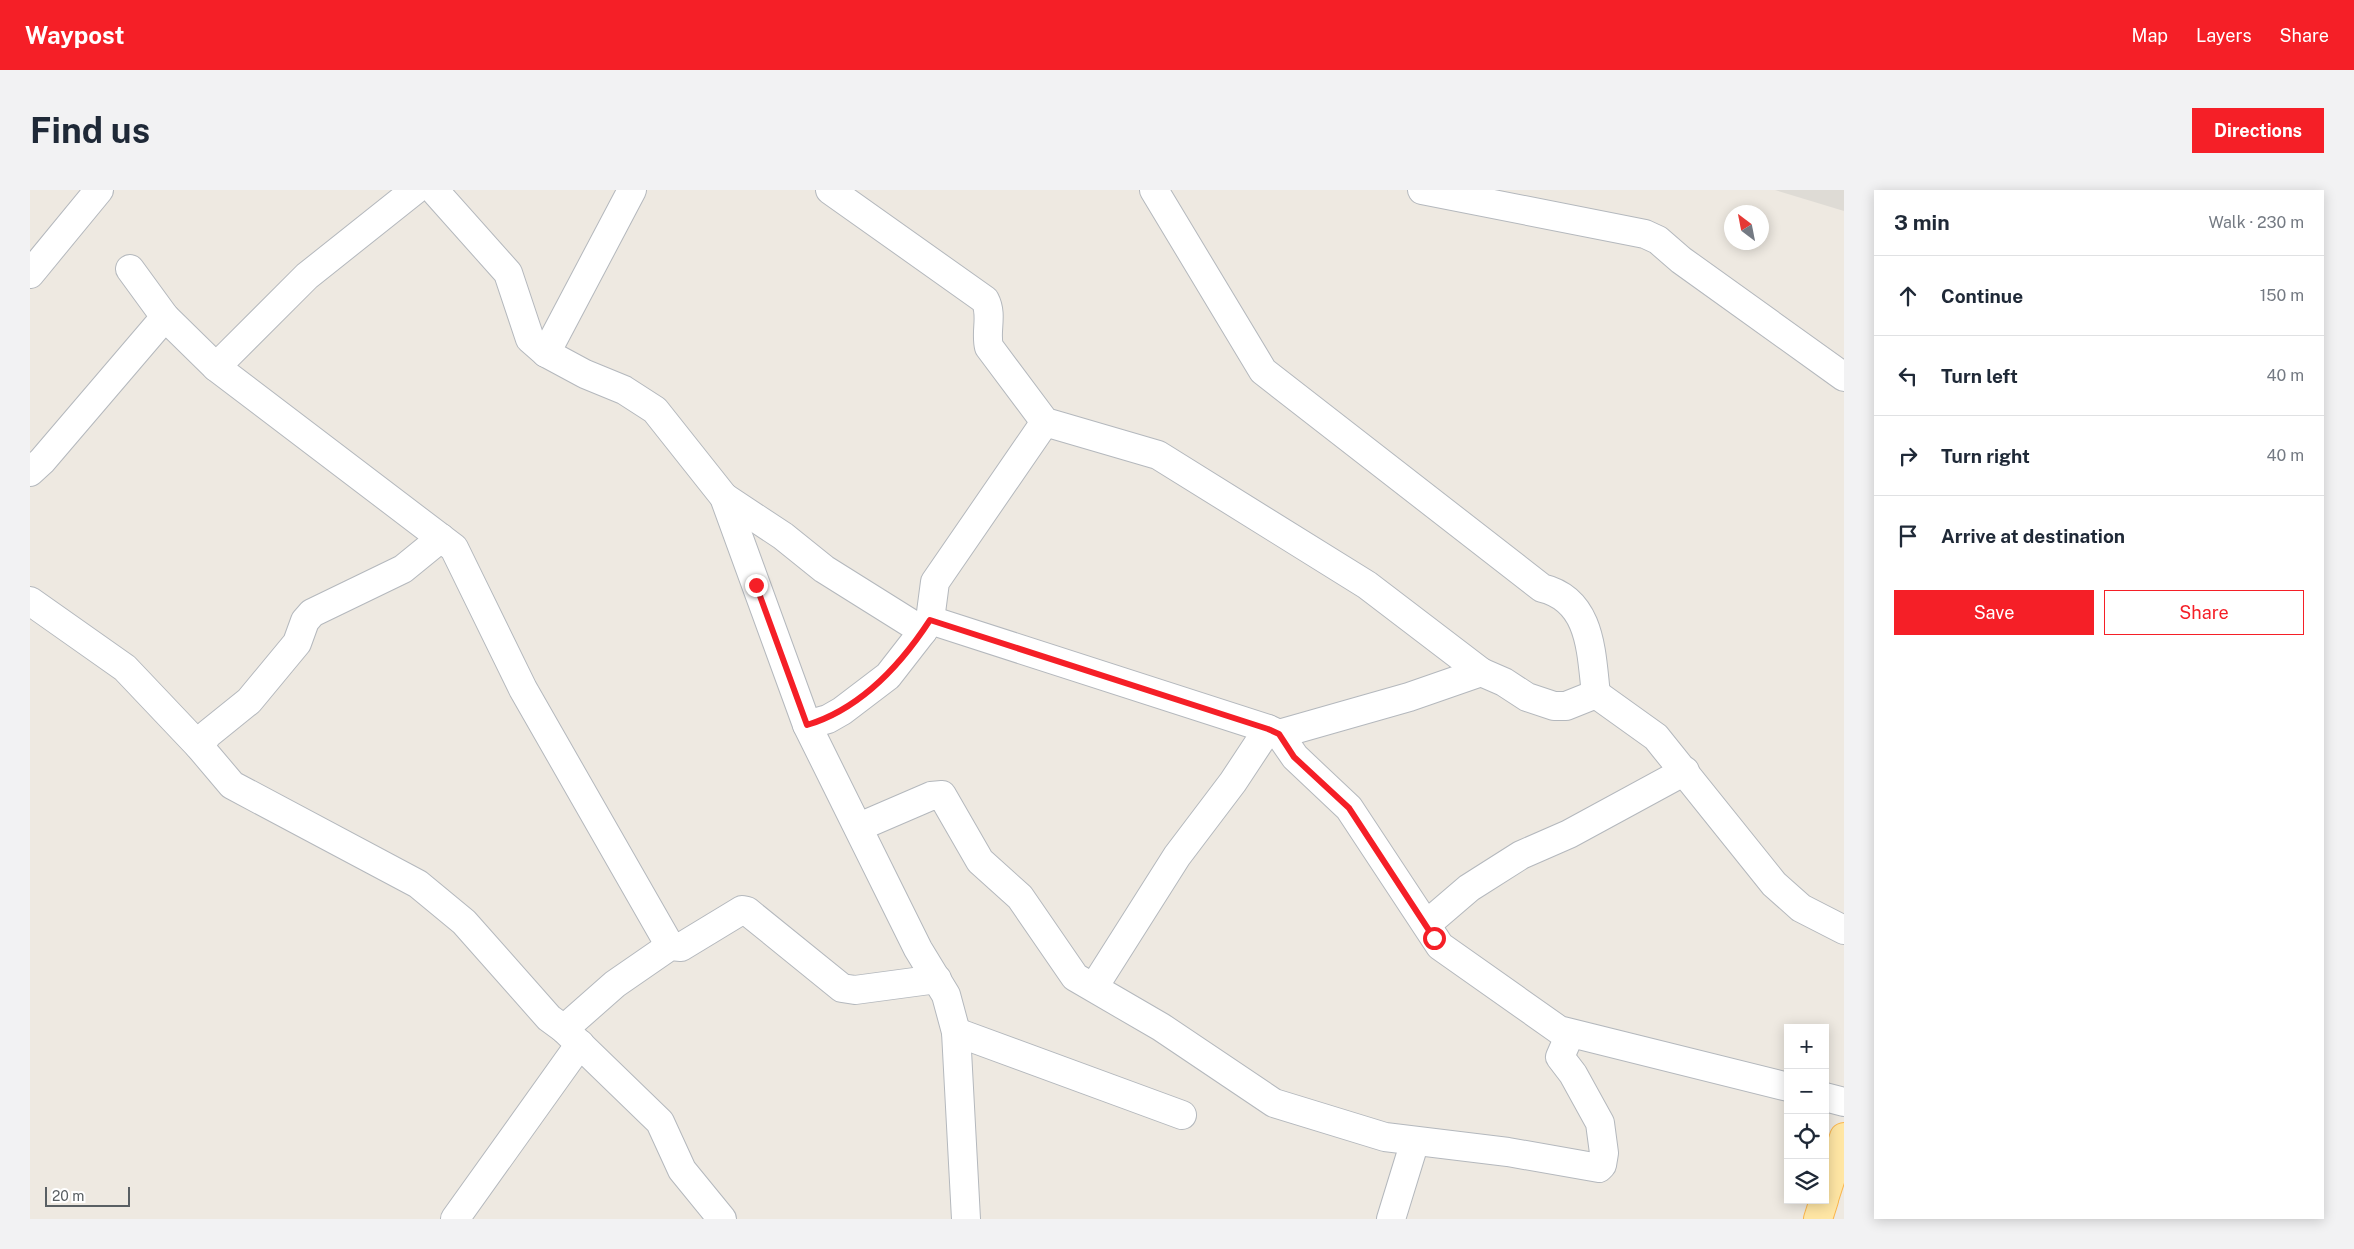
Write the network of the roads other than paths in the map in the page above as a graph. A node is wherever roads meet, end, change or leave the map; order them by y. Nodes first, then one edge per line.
1 (99, 190) edge
2 (415, 190) edge
3 (434, 190) edge
4 (632, 190) edge
5 (830, 190) edge
6 (1154, 190) edge
7 (1422, 190) edge
8 (130, 269) dead end
9 (30, 274) edge
10 (165, 317) junction
11 (546, 353) junction
12 (216, 367) junction
13 (1844, 377) edge
14 (1045, 422) junction
15 (30, 472) edge
16 (724, 497) junction
17 (441, 538) junction
18 (30, 601) edge
19 (926, 626) junction
20 (1481, 672) junction
21 (1596, 694) junction
22 (807, 725) junction
23 (1274, 731) junction
24 (199, 746) junction
25 (1685, 771) junction
26 (859, 827) junction
27 (1426, 924) junction
28 (1844, 930) edge
29 (670, 946) junction
30 (937, 979) junction
31 (1094, 987) junction
32 (956, 1032) junction
33 (1570, 1034) junction
34 (572, 1036) junction
35 (1784, 1086) edge
36 (1829, 1098) edge
37 (1844, 1102) edge
38 (1182, 1115) dead end
39 (1844, 1137) edge
40 (1415, 1141) junction
41 (1829, 1184) edge
42 (1823, 1204) edge
43 (455, 1219) edge
44 (722, 1219) edge
45 (966, 1219) edge
46 (1390, 1219) edge
47 (1818, 1219) edge

1 - 9 street
2 - 12 street
3 - 11 street
4 - 11 street
5 - 14 street
6 - 21 street
7 - 13 street
8 - 10 street
10 - 12 street
10 - 15 street
11 - 16 street
12 - 17 street
14 - 19 street
14 - 20 street
16 - 19 street
16 - 22 street
17 - 24 street
17 - 29 street
18 - 24 street
19 - 22 street
19 - 23 street
20 - 21 street
20 - 23 street
21 - 25 street
22 - 26 street
23 - 27 street
23 - 31 street
24 - 34 street
25 - 27 street
25 - 28 street
26 - 30 street
26 - 31 street
27 - 33 street
29 - 30 street
29 - 34 street
30 - 32 street
31 - 40 street
32 - 38 street
32 - 45 street
33 - 35 street
33 - 40 street
34 - 43 street
34 - 44 street
36 - 37 street
39 - 41 main road
40 - 46 street
42 - 47 main road

